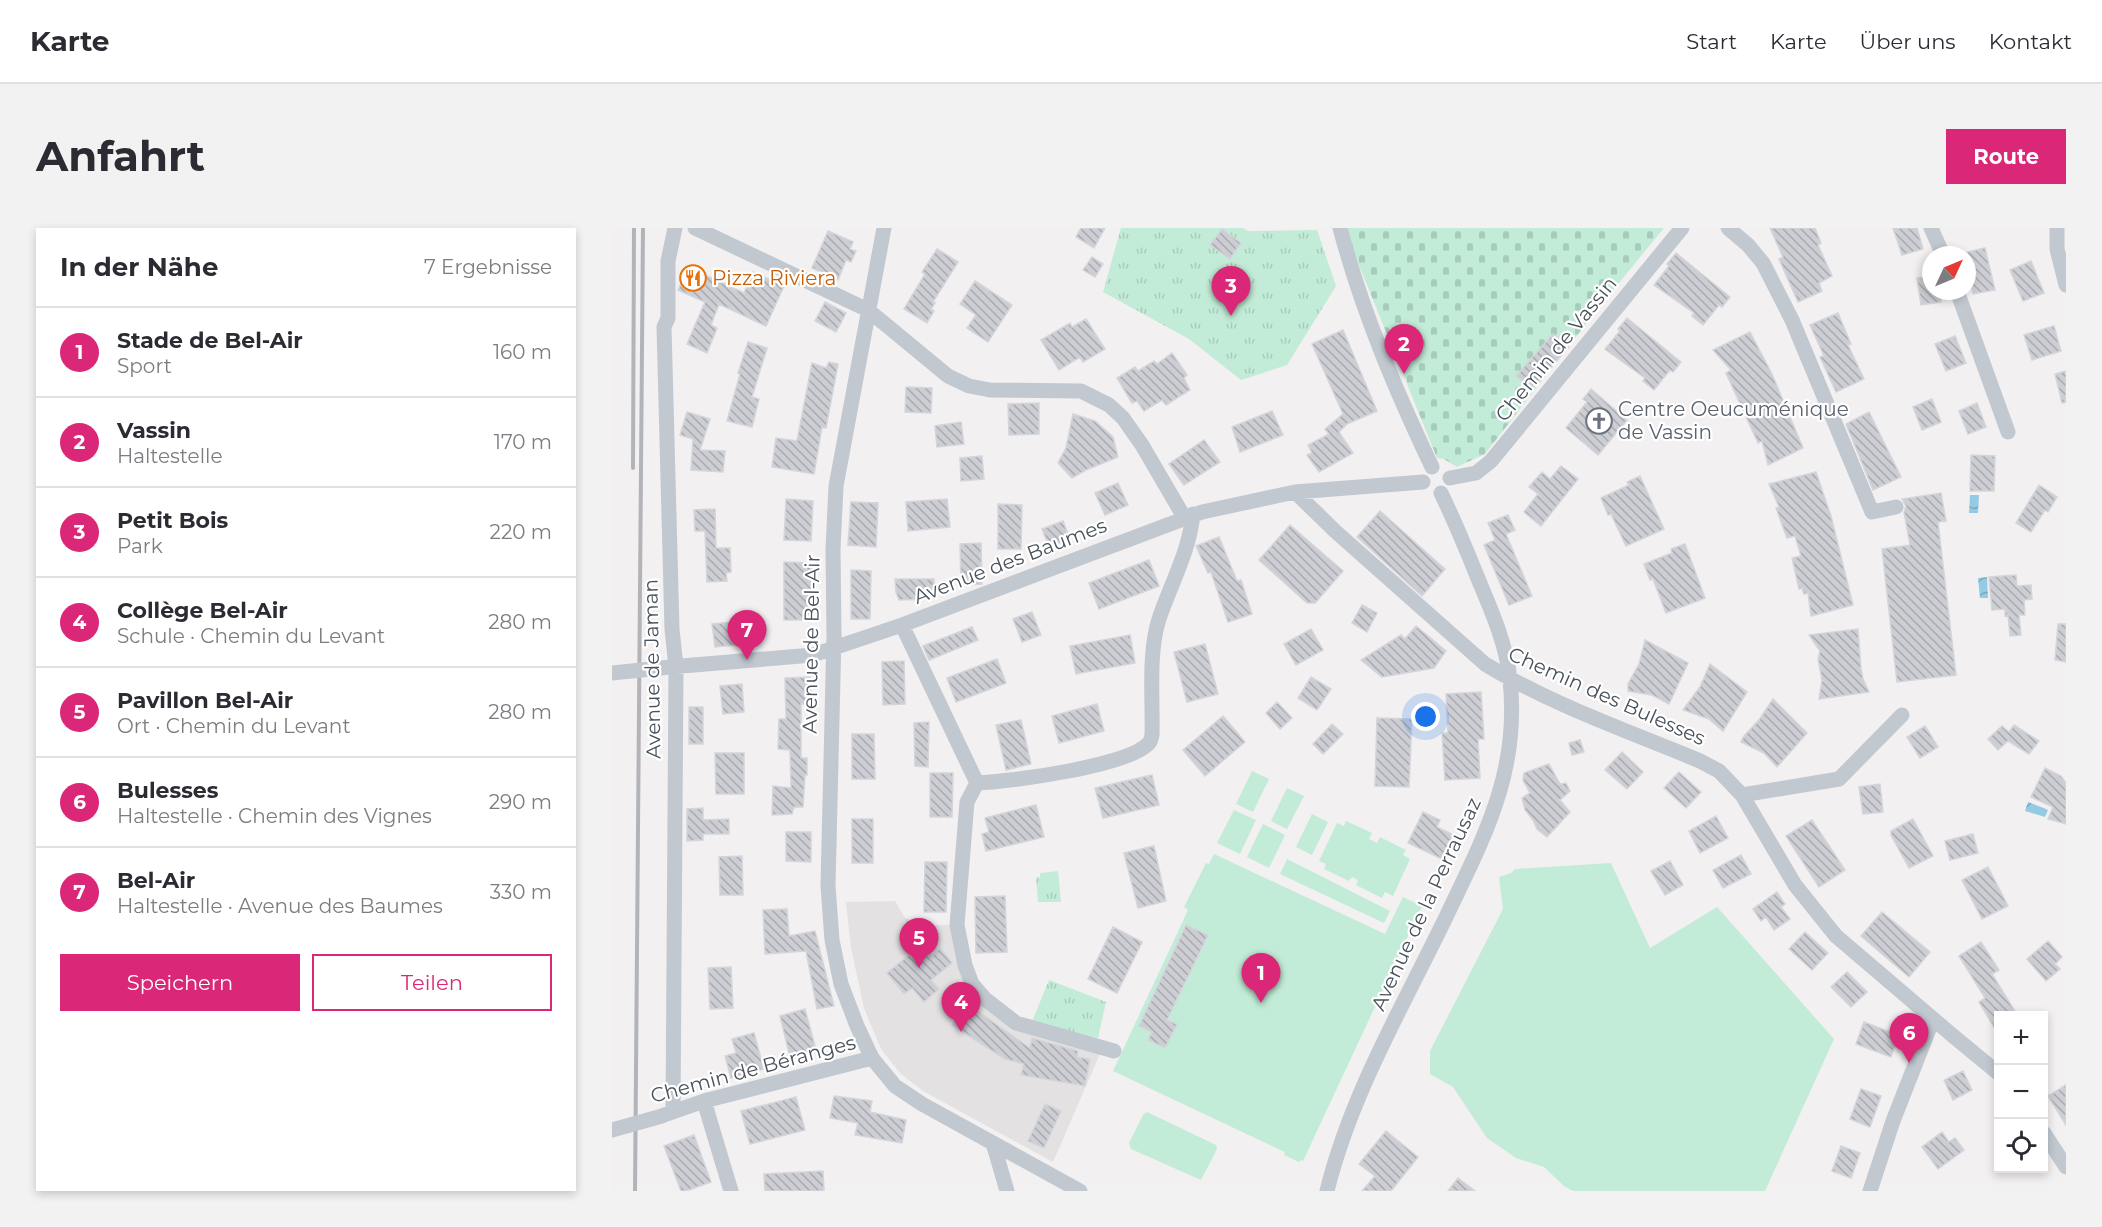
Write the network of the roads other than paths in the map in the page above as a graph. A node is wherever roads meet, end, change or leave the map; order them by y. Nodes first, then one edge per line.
1 (675, 228) edge
2 (695, 228) edge
3 (884, 228) edge
4 (1340, 228) edge
5 (1682, 228) edge
6 (1728, 228) edge
7 (1931, 228) edge
8 (2057, 228) edge
9 (1939, 246) edge
10 (2066, 285) edge
11 (1960, 300) edge
12 (868, 310) junction
13 (2008, 432) dead end
14 (1432, 466) junction
15 (1450, 478) junction
16 (1423, 482) junction
17 (1295, 492) junction
18 (1441, 493) junction
19 (1896, 507) dead end
20 (1189, 516) junction
21 (902, 625) junction
22 (833, 648) junction
23 (673, 667) junction
24 (612, 673) edge
25 (1510, 679) junction
26 (1902, 715) dead end
27 (977, 783) junction
28 (1742, 795) junction
29 (1933, 1019) junction
30 (1114, 1051) dead end
31 (872, 1058) junction
32 (1994, 1070) edge
33 (704, 1101) junction
34 (668, 1114) junction
35 (612, 1130) edge
36 (2048, 1140) edge
37 (993, 1143) junction
38 (2066, 1167) edge
39 (731, 1191) edge
40 (1007, 1191) edge
41 (1080, 1191) edge
42 (1327, 1191) edge
43 (1870, 1191) edge

1 - 23 street, Avenue de Jaman
2 - 12 street
3 - 12 street, Avenue de Bel-Air
4 - 14 street
5 - 15 street, Chemin de Vassin
6 - 19 street
7 - 9 street
8 - 10 street
11 - 13 street
12 - 20 street
12 - 22 street, Avenue de Bel-Air
14 - 15 street
14 - 16 street
15 - 18 street
16 - 17 street, Avenue des Baumes
16 - 18 street
17 - 20 street, Avenue des Baumes
17 - 25 street, Chemin des Bulesses
18 - 25 street, Avenue de la Perrausaz
20 - 21 street, Avenue des Baumes
20 - 27 street
21 - 22 street, Avenue des Baumes
21 - 27 street
22 - 23 street, Avenue des Baumes
22 - 31 street, Avenue de Bel-Air
23 - 24 street, Avenue des Baumes, bridge
23 - 34 street, Avenue de Jaman
25 - 28 street, Chemin des Bulesses
25 - 42 street, Avenue de la Perrausaz
26 - 28 street
27 - 30 street
28 - 29 street, Chemin des Bulesses
29 - 32 street, Chemin des Bulesses
29 - 43 street
31 - 33 street, Chemin de Béranges
31 - 37 street, Chemin de Béranges
33 - 34 street, Chemin de Béranges
33 - 39 street
34 - 35 street, Chemin de Béranges, bridge
36 - 38 street
37 - 40 street
37 - 41 street, Chemin de Béranges

